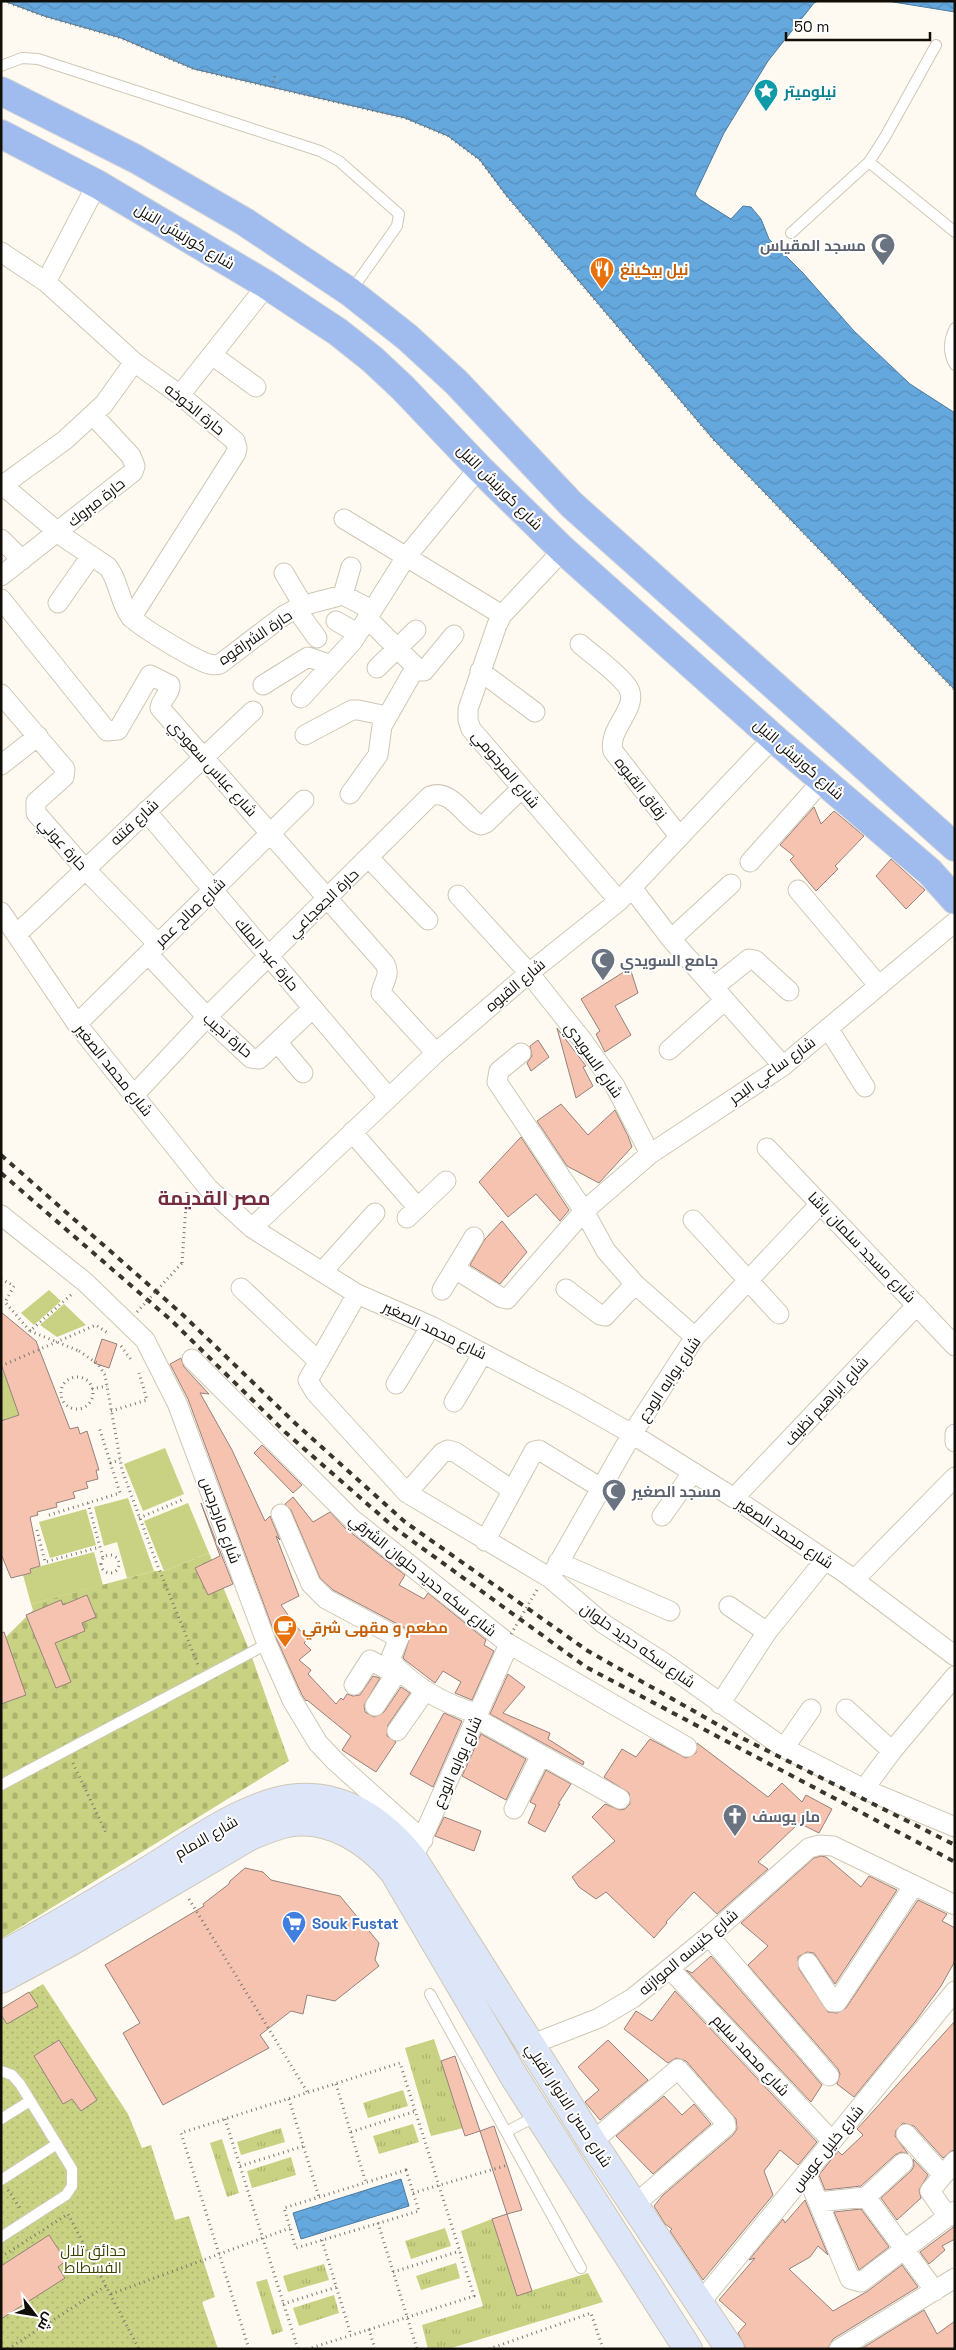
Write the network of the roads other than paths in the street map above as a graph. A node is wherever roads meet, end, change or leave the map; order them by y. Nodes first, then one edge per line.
1 (936, 44) dead end
2 (1, 66) edge
3 (1, 91) edge
4 (1, 134) edge
5 (869, 162) junction
6 (97, 184) junction
7 (955, 232) edge
8 (791, 233) dead end
9 (1, 252) edge
10 (46, 282) junction
11 (267, 284) junction
12 (350, 292) junction
13 (955, 328) edge
14 (212, 355) junction
15 (134, 362) junction
16 (955, 365) edge
17 (256, 387) dead end
18 (180, 395) junction
19 (93, 415) junction
20 (479, 468) junction
21 (2, 484) edge
22 (344, 519) dead end
23 (58, 532) junction
24 (1, 539) edge
25 (563, 550) junction
26 (91, 556) junction
27 (406, 557) junction
28 (22, 560) junction
29 (351, 567) dead end
30 (284, 573) dead end
31 (1, 576) edge
32 (343, 595) junction
33 (1, 599) edge
34 (58, 603) dead end
35 (302, 606) junction
36 (370, 614) junction
37 (502, 615) junction
38 (131, 618) junction
39 (336, 621) dead end
40 (416, 630) dead end
41 (357, 634) junction
42 (454, 635) dead end
43 (317, 638) dead end
44 (580, 644) dead end
45 (397, 649) junction
46 (331, 665) junction
47 (377, 668) dead end
48 (415, 668) junction
49 (480, 672) junction
50 (263, 685) dead end
51 (1, 694) edge
52 (301, 698) dead end
53 (252, 711) dead end
54 (535, 712) dead end
55 (387, 716) junction
56 (305, 735) dead end
57 (38, 736) junction
58 (773, 738) junction
59 (203, 758) junction
60 (1, 765) edge
61 (823, 780) junction
62 (522, 788) junction
63 (350, 794) dead end
64 (304, 800) dead end
65 (146, 811) junction
66 (271, 833) junction
67 (679, 836) junction
68 (955, 847) edge
69 (369, 858) junction
70 (750, 862) dead end
71 (85, 869) junction
72 (731, 884) dead end
73 (213, 890) junction
74 (798, 890) dead end
75 (625, 894) junction
76 (458, 895) dead end
77 (329, 898) junction
78 (955, 900) edge
79 (1, 912) edge
80 (428, 920) dead end
81 (955, 922) edge
82 (17, 934) junction
83 (671, 939) junction
84 (153, 949) junction
85 (269, 956) junction
86 (528, 973) junction
87 (879, 986) junction
88 (789, 991) dead end
89 (719, 993) junction
90 (313, 1008) junction
91 (207, 1017) junction
92 (77, 1024) junction
93 (828, 1028) junction
94 (277, 1042) junction
95 (669, 1050) dead end
96 (436, 1053) junction
97 (521, 1053) dead end
98 (783, 1066) junction
99 (303, 1072) dead end
100 (864, 1088) dead end
101 (134, 1095) junction
102 (388, 1097) junction
103 (352, 1132) junction
104 (767, 1148) dead end
105 (650, 1154) junction
106 (446, 1181) dead end
107 (820, 1204) junction
108 (584, 1211) junction
109 (375, 1212) dead end
110 (1, 1215) edge
111 (693, 1220) dead end
112 (252, 1228) junction
113 (474, 1237) dead end
114 (455, 1269) junction
115 (322, 1272) junction
116 (748, 1281) junction
117 (635, 1284) junction
118 (241, 1288) dead end
119 (566, 1289) dead end
120 (442, 1290) dead end
121 (357, 1294) junction
122 (917, 1305) junction
123 (779, 1314) dead end
124 (430, 1326) junction
125 (695, 1337) junction
126 (955, 1346) edge
127 (483, 1353) junction
128 (192, 1359) dead end
129 (318, 1361) junction
130 (396, 1384) dead end
131 (454, 1402) dead end
132 (632, 1434) junction
133 (955, 1434) edge
134 (955, 1442) edge
135 (693, 1472) junction
136 (955, 1477) edge
137 (601, 1488) junction
138 (512, 1490) junction
139 (408, 1493) junction
140 (734, 1498) junction
141 (280, 1514) dead end
142 (662, 1516) dead end
143 (485, 1541) junction
144 (825, 1560) junction
145 (549, 1576) junction
146 (854, 1580) junction
147 (728, 1606) dead end
148 (670, 1612) dead end
149 (767, 1632) junction
150 (510, 1639) junction
151 (267, 1644) junction
152 (955, 1656) edge
153 (396, 1666) junction
154 (955, 1676) edge
155 (354, 1685) dead end
156 (425, 1691) junction
157 (720, 1704) junction
158 (375, 1706) dead end
159 (811, 1709) dead end
160 (846, 1709) dead end
161 (478, 1716) junction
162 (397, 1731) dead end
163 (688, 1747) dead end
164 (784, 1748) junction
165 (892, 1751) junction
166 (542, 1755) junction
167 (1, 1785) edge
168 (864, 1790) junction
169 (620, 1799) dead end
170 (514, 1809) dead end
171 (955, 1827) edge
172 (410, 1857) junction
173 (914, 1885) junction
174 (955, 1905) edge
175 (709, 1936) junction
176 (1, 1956) edge
177 (808, 1963) dead end
178 (670, 1969) junction
179 (1, 1979) edge
180 (955, 1991) edge
181 (430, 1994) dead end
182 (530, 2045) junction
183 (1, 2071) edge
184 (830, 2076) dead end
185 (30, 2100) junction
186 (539, 2114) junction
187 (1, 2119) edge
188 (506, 2132) junction
189 (906, 2134) dead end
190 (832, 2141) junction
191 (592, 2142) junction
192 (57, 2144) junction
193 (902, 2163) dead end
194 (949, 2168) edge
195 (806, 2173) junction
196 (1, 2180) edge
197 (866, 2197) junction
198 (818, 2202) junction
199 (634, 2205) junction
200 (951, 2214) edge
201 (1, 2237) edge
202 (661, 2248) junction
203 (905, 2250) junction
204 (634, 2265) junction
205 (581, 2268) dead end
206 (955, 2278) edge
207 (935, 2291) junction
208 (699, 2304) junction
209 (688, 2349) edge
210 (730, 2349) edge
211 (839, 2349) edge

1 - 5 lane
2 - 12 lane
3 - 12 highway
4 - 6 highway, شارع كورنيش النيل
5 - 7 lane
5 - 8 lane
6 - 10 street
6 - 11 highway, شارع كورنيش النيل
9 - 10 street, حارة الخوخه
10 - 15 street, حارة الخوخه
11 - 14 street
11 - 20 highway, شارع كورنيش النيل
12 - 68 highway
13 - 16 lane
14 - 17 street
14 - 18 street
15 - 18 street, حارة الخوخه
15 - 19 street
18 - 38 street, حارة الخوخه
19 - 21 street
19 - 23 street, حارة مبروك
20 - 25 highway, شارع كورنيش النيل
20 - 27 street
21 - 23 street
22 - 27 street
23 - 26 street
23 - 28 street, حارة مبروك
24 - 28 street
25 - 37 street, شارع المرحومي
25 - 58 highway, شارع كورنيش النيل
26 - 34 street
26 - 38 street
27 - 36 street
27 - 37 street
28 - 31 street, حارة مبروك
29 - 32 street
30 - 35 street
32 - 35 street, حارة الشراقوه
32 - 36 street
33 - 59 street, شارع عباس سعودي
35 - 38 street, حارة الشراقوه
35 - 43 street
36 - 41 street
36 - 45 street
37 - 49 street, شارع المرحومي
39 - 41 street
40 - 45 street
41 - 46 street
42 - 48 street
44 - 67 street, زقاق القبوه
45 - 47 street
45 - 48 street
46 - 50 street
46 - 52 street
48 - 55 street
49 - 54 street
49 - 62 street, شارع المرحومي
51 - 57 street, حارة عوني
53 - 59 street, شارع فتنه
55 - 56 street
55 - 63 street
57 - 60 street
57 - 71 street, حارة عوني
58 - 61 highway, شارع كورنيش النيل
58 - 67 street, شارع القبوه
59 - 65 street, شارع فتنه
59 - 66 street, شارع عباس سعودي
61 - 70 street
61 - 78 highway, شارع كورنيش النيل
62 - 69 street, حارة الجعجاعي
62 - 75 street, شارع المرحومي
64 - 66 street, شارع صالح عمر
65 - 71 street, شارع فتنه
65 - 73 street, حارة عبد الملك
66 - 73 street, شارع صالح عمر
66 - 77 street, شارع عباس سعودي
67 - 75 street, شارع القبوه
69 - 77 street, حارة الجعجاعي
69 - 80 street
71 - 82 street, شارع فتنه
71 - 84 street, حارة عوني
72 - 83 street
73 - 84 street, شارع صالح عمر
73 - 85 street, حارة عبد الملك
74 - 87 street
75 - 83 street, شارع المرحومي
75 - 86 street, شارع القبوه
76 - 86 street, شارع السويدي
77 - 85 street, حارة الجعجاعي
77 - 96 street, شارع عباس سعودي
79 - 82 street, شارع محمد الصغير
81 - 87 street, شارع ساعي البحر
82 - 92 street, شارع محمد الصغير
83 - 89 street, شارع المرحومي
84 - 91 street, حارة نجيب
84 - 92 street, شارع صالح عمر
85 - 90 street, حارة عبد الملك
85 - 91 street, حارة الجعجاعي
86 - 96 street, شارع القبوه
86 - 105 street, شارع السويدي
87 - 93 street, شارع ساعي البحر
88 - 89 street
89 - 95 street
89 - 98 street, شارع المرحومي
90 - 94 street, حارة نجيب
90 - 102 street, حارة عبد الملك
91 - 94 street, حارة نجيب
91 - 101 street, حارة الجعجاعي
92 - 101 street, شارع محمد الصغير
93 - 98 street, شارع ساعي البحر
93 - 100 street
94 - 99 street
96 - 102 street, شارع القبوه
97 - 108 street
98 - 105 street, شارع ساعي البحر
101 - 112 street, شارع محمد الصغير
102 - 103 street, شارع القبوه
103 - 106 street
103 - 112 street, شارع القبوه
104 - 107 street, شارع مسجد سلمان باشا
105 - 108 street, شارع ساعي البحر
107 - 116 street, شارع بوابه الودع
107 - 122 street, شارع مسجد سلمان باشا
108 - 114 street, شارع ساعي البحر
108 - 117 street
109 - 115 street
110 - 151 street, شارع مارجرجس
111 - 116 street
112 - 115 street, شارع محمد الصغير
113 - 114 street
114 - 120 street
115 - 121 street, شارع محمد الصغير
116 - 123 street
116 - 125 street, شارع بوابه الودع
117 - 119 street
117 - 125 street
118 - 129 street
121 - 124 street, شارع محمد الصغير
121 - 129 street
122 - 126 street, شارع مسجد سلمان باشا
122 - 140 street, شارع ابراهيم نظيف
124 - 127 street, شارع محمد الصغير
124 - 130 street
125 - 132 street, شارع بوابه الودع
127 - 131 street
127 - 132 street, شارع محمد الصغير
128 - 150 street, شارع سكه حديد حلوان الشرقي
129 - 139 street, شارع سكه حديد حلوان
132 - 135 street, شارع محمد الصغير
132 - 137 street, شارع بوابه الودع
133 - 134 street
135 - 140 street, شارع محمد الصغير
135 - 142 street
136 - 146 street
137 - 138 street
137 - 145 street, شارع بوابه الودع
138 - 139 street
138 - 143 street
139 - 143 street, شارع سكه حديد حلوان
140 - 144 street, شارع محمد الصغير
141 - 153 street
143 - 145 street, شارع سكه حديد حلوان
144 - 146 street, شارع محمد الصغير
144 - 149 street
145 - 148 street
145 - 157 street, شارع سكه حديد حلوان
146 - 152 street, شارع محمد الصغير
147 - 149 street
149 - 157 street
150 - 161 street, شارع بوابه الودع
150 - 163 street, شارع سكه حديد حلوان الشرقي
151 - 167 lane
151 - 172 street, شارع مارجرجس
153 - 155 street
153 - 156 street
153 - 158 street
154 - 165 street
156 - 161 street
156 - 162 street
157 - 164 street, شارع سكه حديد حلوان
159 - 164 street
160 - 165 street
161 - 166 street
161 - 172 street, شارع بوابه الودع
164 - 168 street, شارع سكه حديد حلوان
165 - 168 street
166 - 169 street
166 - 170 street
168 - 171 street, شارع سكه حديد حلوان
172 - 176 main road, شارع الامام
172 - 179 main road, شارع الامام
172 - 182 main road, شارع حسن الانوار القبلي
172 - 186 main road, شارع حسن الانوار القبلي
173 - 174 street
173 - 175 street, شارع كنيسه الموازنه
173 - 177 street
175 - 178 street, شارع كنيسه الموازنه
175 - 184 street
178 - 182 street, شارع كنيسه الموازنه
178 - 190 street, شارع محمد سليم
180 - 190 street, شارع خليل عويس
181 - 188 lane
182 - 191 main road, شارع حسن الانوار القبلي
183 - 185 lane
185 - 187 lane
185 - 192 lane
186 - 188 lane
186 - 204 main road, شارع حسن الانوار القبلي
188 - 205 lane
189 - 194 street
190 - 195 street, شارع خليل عويس
191 - 199 main road, شارع حسن الانوار القبلي
191 - 199 street
192 - 196 lane
192 - 201 lane
193 - 197 street
194 - 200 street
195 - 198 street
195 - 208 street, شارع خليل عويس
197 - 198 street
197 - 203 street
198 - 203 street
199 - 202 main road, شارع حسن الانوار القبلي
200 - 203 street
202 - 204 main road
202 - 208 main road, شارع حسن الانوار القبلي
203 - 207 street
204 - 209 main road, شارع حسن الانوار القبلي
206 - 207 street
207 - 211 street
208 - 210 main road, شارع حسن الانوار القبلي

